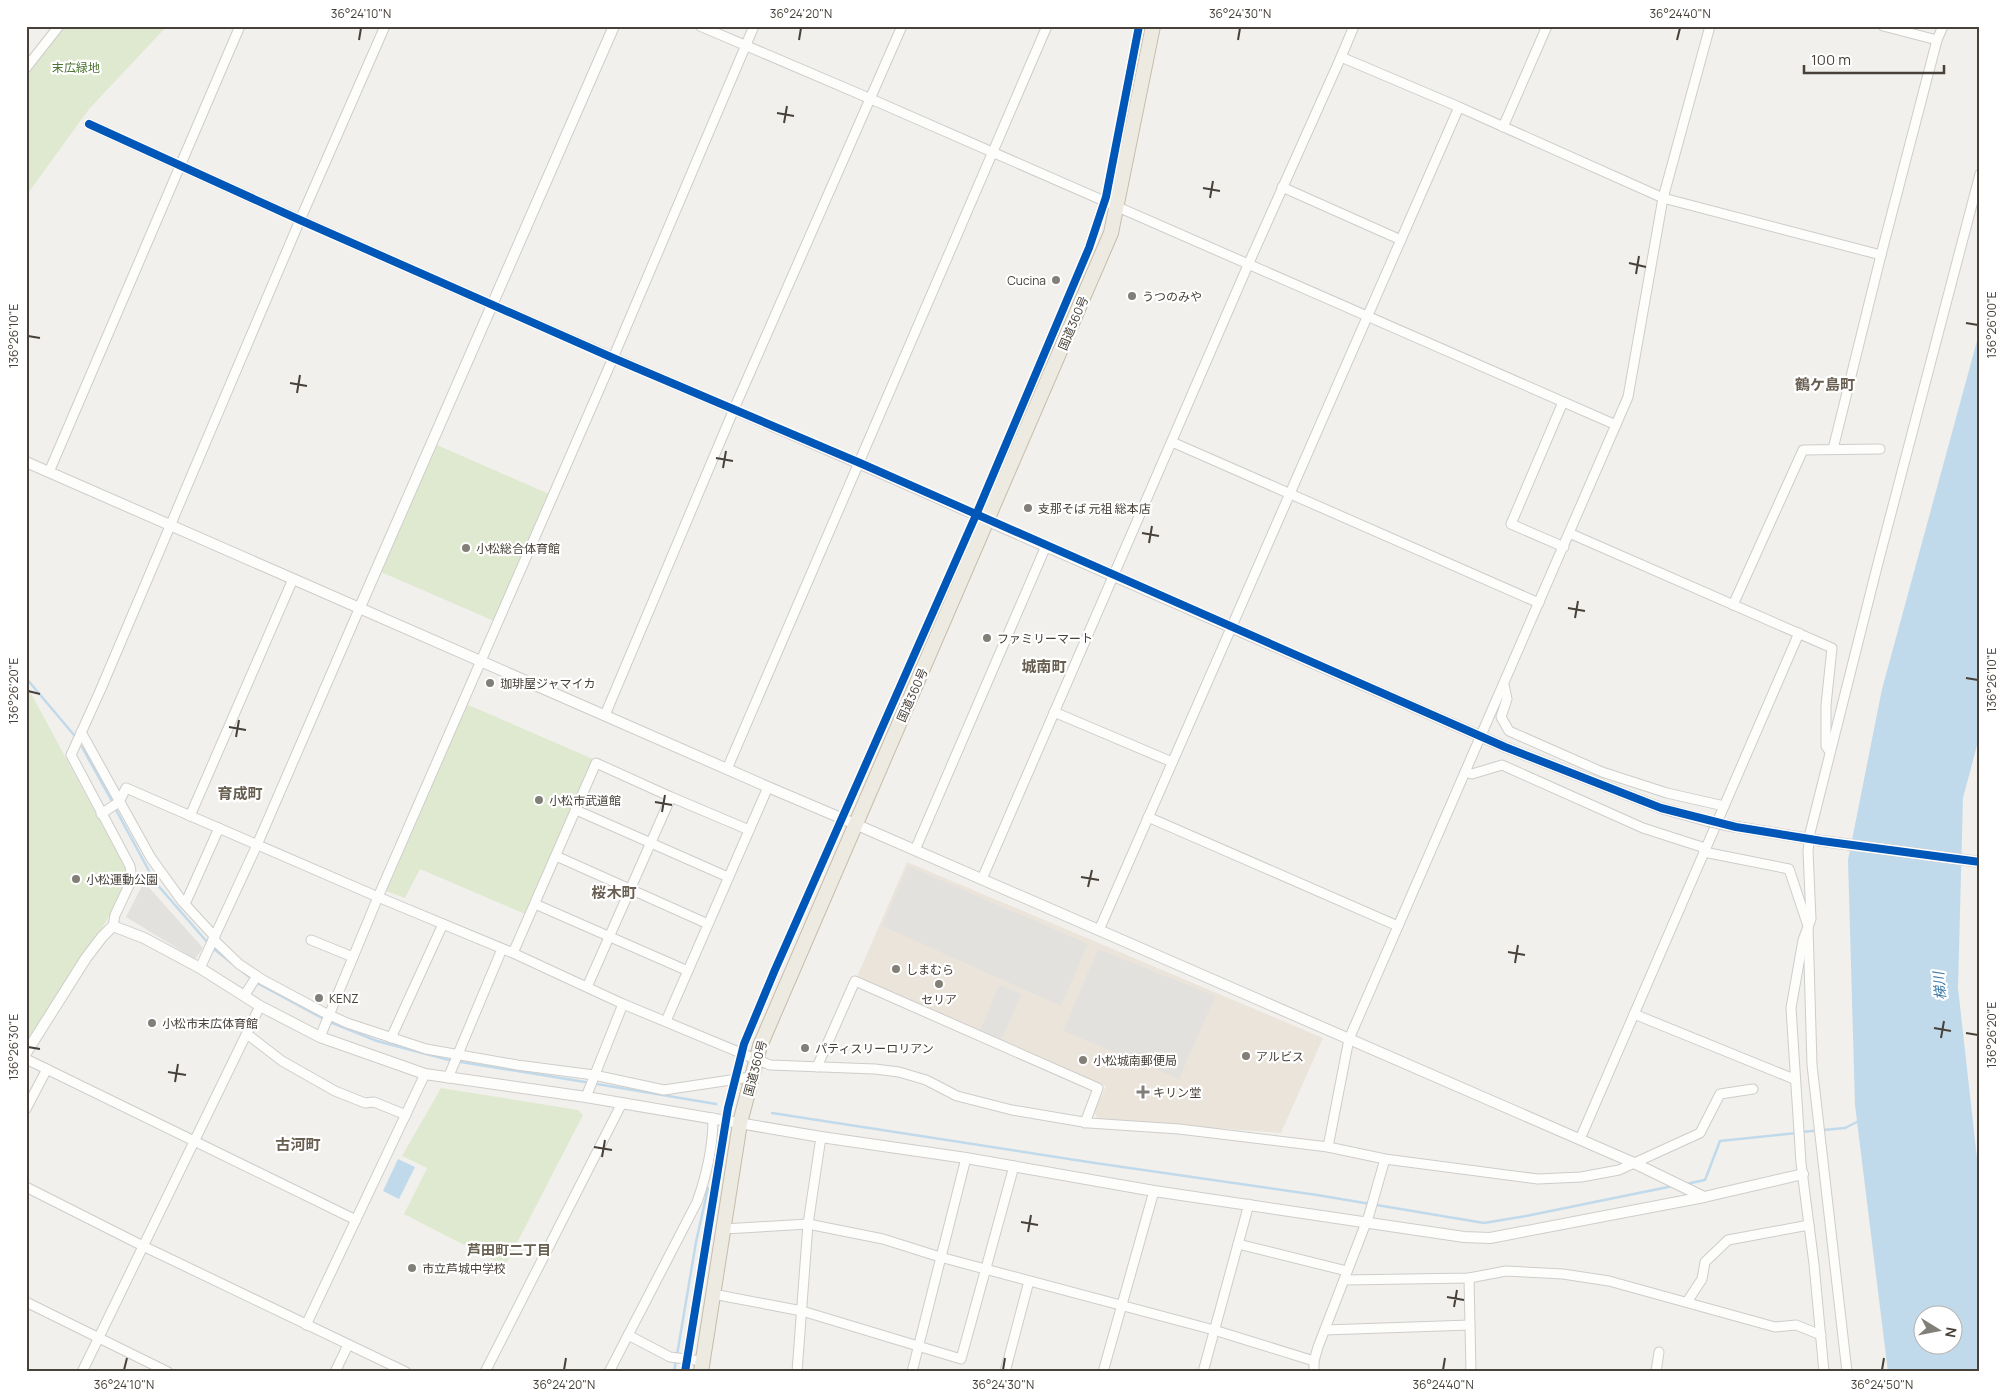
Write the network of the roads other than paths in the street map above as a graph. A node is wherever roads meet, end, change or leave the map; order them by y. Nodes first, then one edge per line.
1 (59, 26) edge
2 (240, 26) edge
3 (385, 26) edge
4 (614, 26) edge
5 (700, 26) edge
6 (754, 26) edge
7 (902, 26) edge
8 (1047, 26) edge
9 (1153, 26) edge
10 (1354, 26) edge
11 (1546, 26) edge
12 (1710, 26) edge
13 (1883, 26) edge
14 (1943, 26) edge
15 (1937, 40) junction
16 (745, 46) junction
17 (1341, 56) junction
18 (26, 68) edge
19 (871, 99) junction
20 (1459, 107) junction
21 (89, 124) dead end
22 (1503, 127) junction
23 (992, 152) junction
24 (180, 166) junction
25 (1980, 174) edge
26 (1282, 187) junction
27 (1663, 198) junction
28 (1118, 208) junction
29 (300, 220) junction
30 (1401, 240) junction
31 (1881, 255) junction
32 (1248, 265) junction
33 (493, 304) junction
34 (1368, 317) junction
35 (613, 358) junction
36 (1563, 402) junction
37 (734, 409) junction
38 (1616, 426) junction
39 (1172, 442) junction
40 (1833, 449) junction
41 (1880, 449) dead end
42 (26, 462) edge
43 (860, 463) junction
44 (48, 472) junction
45 (1290, 494) junction
46 (988, 520) junction
47 (169, 526) junction
48 (1569, 534) junction
49 (1046, 546) junction
50 (1564, 547) junction
51 (1114, 576) junction
52 (293, 579) junction
53 (1539, 603) junction
54 (1734, 605) junction
55 (360, 607) junction
56 (1231, 626) junction
57 (1799, 633) junction
58 (481, 661) junction
59 (1504, 685) junction
60 (1054, 712) junction
61 (605, 715) junction
62 (81, 732) junction
63 (1482, 736) junction
64 (1830, 752) junction
65 (1172, 762) junction
66 (727, 769) junction
67 (1466, 772) junction
68 (768, 787) junction
69 (671, 797) junction
70 (119, 803) junction
71 (1724, 806) junction
72 (576, 810) junction
73 (105, 811) junction
74 (190, 816) junction
75 (1148, 817) junction
76 (855, 824) junction
77 (219, 828) junction
78 (749, 830) junction
79 (1809, 839) junction
80 (651, 842) junction
81 (258, 845) junction
82 (915, 850) junction
83 (1704, 850) junction
84 (556, 856) junction
85 (1980, 862) edge
86 (728, 877) junction
87 (982, 879) junction
88 (630, 890) junction
89 (378, 897) junction
90 (185, 904) junction
91 (535, 904) junction
92 (443, 924) junction
93 (708, 924) junction
94 (113, 926) junction
95 (1398, 926) junction
96 (1808, 926) junction
97 (1099, 930) junction
98 (609, 936) junction
99 (214, 938) junction
100 (311, 940) dead end
101 (502, 950) junction
102 (513, 953) junction
103 (353, 957) junction
104 (200, 968) junction
105 (688, 971) junction
106 (257, 976) junction
107 (587, 987) junction
108 (244, 996) junction
109 (623, 1004) junction
110 (260, 1006) junction
111 (1634, 1014) junction
112 (329, 1015) junction
113 (666, 1021) junction
114 (247, 1034) junction
115 (320, 1037) junction
116 (391, 1038) junction
117 (1349, 1039) junction
118 (26, 1053) edge
119 (458, 1054) junction
120 (26, 1058) edge
121 (755, 1059) junction
122 (817, 1067) junction
123 (46, 1069) junction
124 (425, 1074) junction
125 (594, 1075) junction
126 (751, 1077) junction
127 (448, 1078) junction
128 (1794, 1079) junction
129 (1753, 1089) dead end
130 (586, 1097) junction
131 (622, 1103) junction
132 (26, 1109) edge
133 (406, 1114) junction
134 (713, 1118) junction
135 (740, 1123) junction
136 (1085, 1123) junction
137 (821, 1137) junction
138 (1580, 1139) junction
139 (194, 1141) junction
140 (1328, 1147) junction
141 (966, 1158) junction
142 (1386, 1160) junction
143 (1634, 1163) junction
144 (1014, 1166) junction
145 (1803, 1174) junction
146 (26, 1187) edge
147 (1154, 1191) junction
148 (1704, 1197) junction
149 (1249, 1204) junction
150 (1367, 1219) junction
151 (356, 1220) junction
152 (808, 1224) junction
153 (1809, 1225) junction
154 (724, 1228) junction
155 (1238, 1244) junction
156 (143, 1246) junction
157 (940, 1257) junction
158 (987, 1270) junction
159 (1346, 1276) junction
160 (1469, 1278) junction
161 (1029, 1281) junction
162 (713, 1294) junction
163 (26, 1302) edge
164 (1687, 1302) junction
165 (1121, 1306) junction
166 (802, 1311) junction
167 (306, 1325) junction
168 (1470, 1325) junction
169 (1214, 1330) junction
170 (1325, 1330) junction
171 (628, 1335) junction
172 (1821, 1335) junction
173 (98, 1338) junction
174 (348, 1345) junction
175 (919, 1346) junction
176 (1659, 1352) dead end
177 (1314, 1361) junction
178 (701, 1366) edge
179 (82, 1372) edge
180 (168, 1372) edge
181 (335, 1372) edge
182 (406, 1372) edge
183 (484, 1372) edge
184 (609, 1372) edge
185 (797, 1372) edge
186 (912, 1372) edge
187 (1005, 1372) edge
188 (1103, 1372) edge
189 (1203, 1372) edge
190 (1314, 1372) edge
191 (1471, 1372) edge
192 (1656, 1372) edge
193 (1824, 1372) edge
194 (1847, 1372) edge

1 - 18 street
2 - 24 street
3 - 29 street
4 - 33 street
5 - 16 street
6 - 16 street
7 - 19 street
8 - 23 street
9 - 28 highway, 国道360号
10 - 17 street
11 - 22 street
12 - 27 street
13 - 15 street
14 - 15 street
15 - 31 street
16 - 19 street
16 - 35 street
17 - 20 street
17 - 26 street
19 - 23 street
19 - 37 street
20 - 22 street
20 - 30 street
21 - 24 street
22 - 27 street
23 - 28 street
23 - 43 street
24 - 29 street
24 - 44 street
25 - 64 street
26 - 30 street
26 - 32 street
27 - 31 street
27 - 38 street
28 - 32 street
28 - 46 highway, 国道360号
29 - 33 street
29 - 47 street
30 - 34 street
31 - 40 street
32 - 34 street
32 - 39 street
33 - 35 street
33 - 55 street
34 - 36 street
34 - 45 street
35 - 37 street
35 - 58 street
36 - 38 street
36 - 50 street
37 - 43 street
37 - 61 street
38 - 48 street
39 - 45 street
39 - 51 street
40 - 41 street
40 - 54 street
42 - 44 street
43 - 46 street
43 - 66 street
44 - 47 street
45 - 53 street
45 - 56 street
46 - 49 street
46 - 76 highway, 国道360号
47 - 52 street
47 - 62 street
48 - 50 street
48 - 54 street
49 - 51 street
49 - 82 street
50 - 53 street
51 - 56 street
51 - 60 street
52 - 55 street
52 - 74 street
53 - 59 street
54 - 57 street
55 - 58 street
55 - 81 street
56 - 63 street
56 - 65 street
57 - 64 street
57 - 71 street
58 - 61 street
58 - 89 street
59 - 63 street
59 - 71 street
60 - 65 street
60 - 87 street
61 - 66 street
62 - 70 street
62 - 73 street
63 - 67 street
63 - 79 street, bridge
64 - 79 street
65 - 75 street
66 - 68 street
67 - 83 street
67 - 95 street
68 - 76 street
68 - 78 street
69 - 72 street
69 - 78 street
69 - 80 street
70 - 73 street
70 - 74 street
70 - 90 street
71 - 83 street
72 - 80 street
72 - 84 street
73 - 94 street
74 - 77 street
75 - 95 street
75 - 97 street
76 - 82 street
76 - 121 highway, 国道360号
77 - 81 street
77 - 90 street
78 - 86 street
79 - 85 street
79 - 96 street
80 - 86 street
80 - 88 street
81 - 89 street
81 - 99 street
82 - 87 street
83 - 96 street
83 - 111 street
84 - 88 street
84 - 91 street
86 - 93 street
87 - 97 street
88 - 93 street
88 - 98 street
89 - 92 street
89 - 103 street
90 - 99 street
91 - 98 street
91 - 102 street
92 - 101 street
92 - 116 street
93 - 105 street
94 - 104 street
94 - 118 street
95 - 117 street
96 - 128 street
96 - 194 street
97 - 117 street
98 - 105 street
98 - 107 street
99 - 104 street
99 - 106 street
100 - 103 street
101 - 102 street
101 - 119 street
102 - 107 street
103 - 112 street
104 - 108 street
105 - 113 street
106 - 108 street
106 - 112 street
107 - 109 street
108 - 110 street
109 - 113 street
109 - 125 street
110 - 114 street
110 - 115 street
111 - 128 street
111 - 138 street
112 - 115 street
112 - 116 street
113 - 121 street
114 - 133 street
114 - 139 street
115 - 124 street
116 - 119 street
117 - 138 street
117 - 140 street
119 - 125 street
119 - 127 street
120 - 123 street
121 - 122 street
121 - 126 highway, 国道360号
122 - 136 street
122 - 136 street
123 - 132 street
123 - 139 street
124 - 127 street
124 - 133 street
125 - 126 street
125 - 130 street
126 - 135 highway, 国道360号
127 - 130 street
128 - 145 street
129 - 143 street
130 - 131 street
131 - 134 street
131 - 183 street
133 - 151 street
134 - 135 street
134 - 171 street
135 - 137 street
135 - 154 highway, 国道360号
136 - 140 street
137 - 141 street
137 - 152 street
138 - 143 street
139 - 151 street
139 - 156 street
140 - 142 street
141 - 144 street
141 - 157 street
142 - 143 street
142 - 150 street
143 - 148 street
144 - 147 street
144 - 158 street
145 - 148 street
145 - 153 street
146 - 156 street
147 - 149 street
147 - 165 street
148 - 150 street
149 - 150 street
149 - 155 street
150 - 159 street
151 - 167 street
152 - 154 street
152 - 157 street
152 - 166 street
153 - 164 street
153 - 172 street
154 - 162 highway, 国道360号
155 - 159 street
155 - 169 street
156 - 167 street
156 - 173 street
157 - 158 street
157 - 175 street
158 - 161 street
158 - 175 street
159 - 160 street
159 - 170 street
160 - 164 street
160 - 168 street
161 - 165 street
161 - 187 street
162 - 166 street
162 - 178 highway, 国道360号
163 - 173 street
164 - 172 street
165 - 169 street
165 - 188 street
166 - 175 street
166 - 185 street
167 - 174 street
168 - 170 street
168 - 191 street
169 - 177 street
169 - 189 street
170 - 177 street
171 - 178 street
171 - 184 street
172 - 193 street
173 - 179 street
173 - 180 street
174 - 181 street
174 - 182 street
175 - 186 street
176 - 192 street
177 - 190 street

